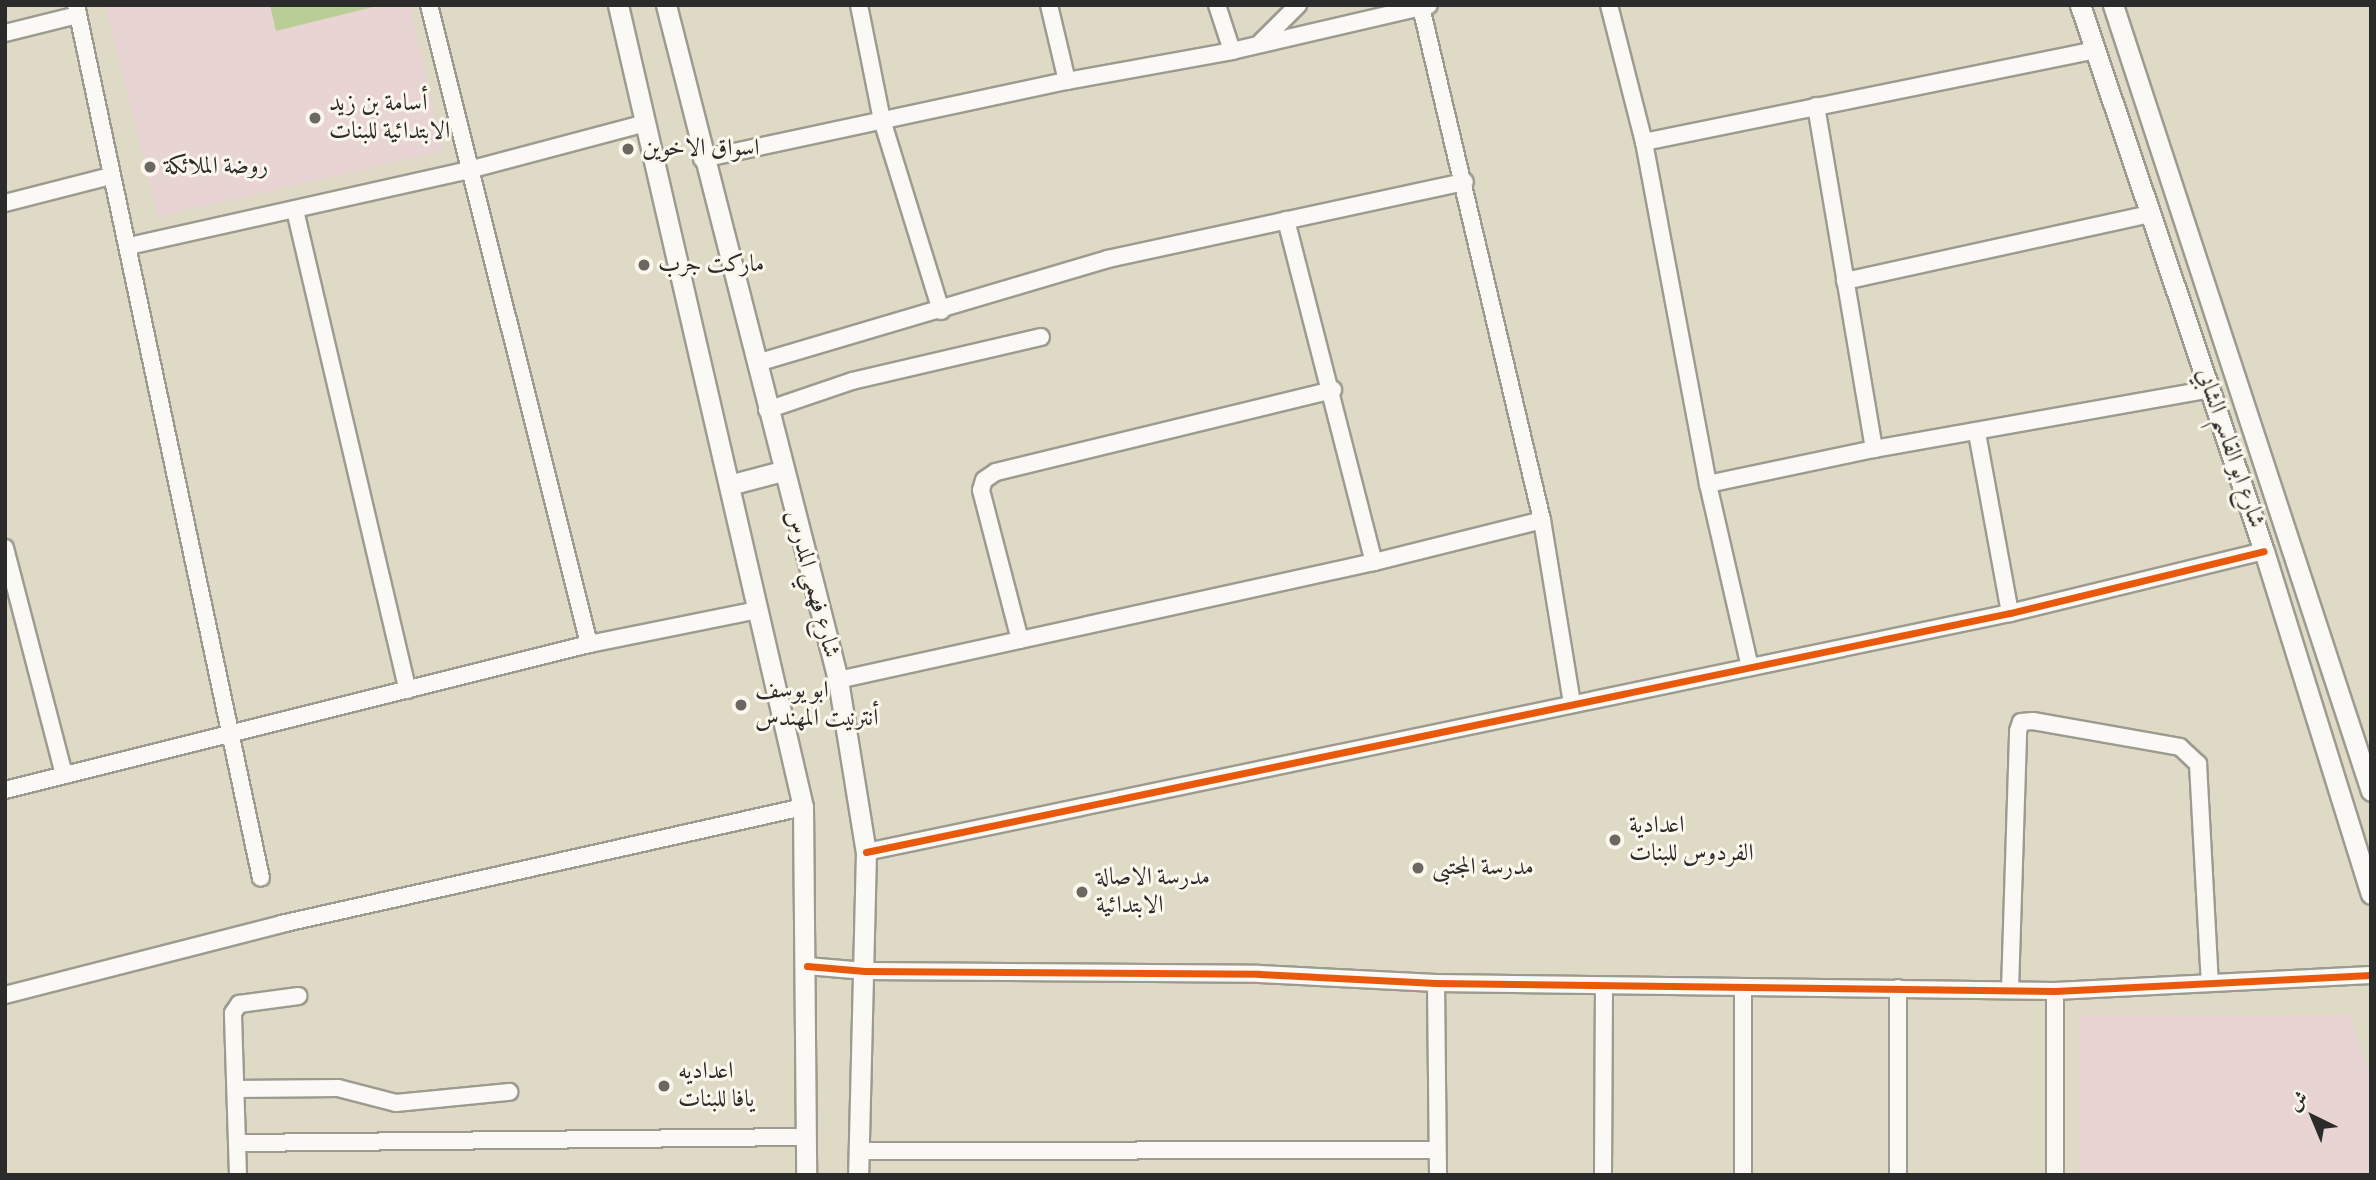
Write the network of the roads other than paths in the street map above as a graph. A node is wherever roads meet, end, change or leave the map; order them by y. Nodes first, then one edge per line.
1 (429, 5) edge
2 (618, 5) edge
3 (666, 5) edge
4 (859, 5) edge
5 (1049, 5) edge
6 (1217, 5) edge
7 (1298, 5) edge
8 (1609, 5) edge
9 (2080, 5) edge
10 (2113, 5) edge
11 (1425, 6) edge
12 (77, 10) edge
13 (5, 33) edge
14 (1261, 43) junction
15 (2095, 50) junction
16 (1232, 51) junction
17 (1067, 81) junction
18 (1816, 106) junction
19 (882, 120) junction
20 (642, 124) junction
21 (1644, 142) junction
22 (702, 159) junction
23 (470, 170) junction
24 (110, 176) junction
25 (1465, 182) junction
26 (5, 203) edge
27 (295, 210) junction
28 (2151, 214) junction
29 (1286, 220) junction
30 (129, 246) junction
31 (1845, 281) junction
32 (941, 311) junction
33 (1041, 337) dead end
34 (757, 363) junction
35 (2210, 389) junction
36 (1333, 390) junction
37 (767, 410) junction
38 (1977, 433) junction
39 (1874, 449) junction
40 (782, 471) junction
41 (1709, 484) junction
42 (729, 485) junction
43 (1542, 520) junction
44 (5, 548) edge
45 (2264, 551) junction
46 (1374, 562) junction
47 (757, 610) junction
48 (2010, 612) junction
49 (1020, 640) junction
50 (589, 644) junction
51 (1750, 667) junction
52 (838, 680) junction
53 (408, 690) junction
54 (1572, 704) junction
55 (234, 733) junction
56 (64, 774) junction
57 (2369, 786) edge
58 (5, 790) edge
59 (2339, 790) junction
60 (803, 807) junction
61 (866, 852) junction
62 (261, 878) dead end
63 (2371, 894) edge
64 (807, 966) junction
65 (865, 971) junction
66 (2371, 975) edge
67 (1436, 983) junction
68 (2210, 983) junction
69 (1604, 986) junction
70 (1744, 987) junction
71 (1898, 988) junction
72 (2010, 990) junction
73 (2055, 991) junction
74 (5, 995) edge
75 (298, 996) dead end
76 (236, 1089) junction
77 (509, 1093) dead end
78 (807, 1137) junction
79 (239, 1143) junction
80 (1437, 1150) junction
81 (858, 1151) junction
82 (238, 1175) edge
83 (806, 1175) edge
84 (858, 1175) edge
85 (1438, 1175) edge
86 (1603, 1175) edge
87 (1743, 1175) edge
88 (1898, 1175) edge
89 (2055, 1175) edge

1 - 23 street
2 - 20 street
3 - 22 street, شارع فهمي المدرس
4 - 19 street
5 - 17 street
6 - 16 street
7 - 14 street
8 - 21 street
9 - 15 street, شارع ابو القاسم الشابي
10 - 57 street, شارع ابو القاسم الشابي
11 - 14 street
11 - 25 street
12 - 13 street
12 - 24 street
14 - 16 street
15 - 18 street
15 - 28 street, شارع ابو القاسم الشابي
16 - 17 street
17 - 19 street
18 - 21 street
18 - 31 street
19 - 22 street
19 - 32 street
20 - 23 street
20 - 42 street
21 - 41 street
22 - 34 street, شارع فهمي المدرس
23 - 27 street
23 - 50 street
24 - 26 street
24 - 30 street
25 - 29 street
25 - 43 street
27 - 30 street
27 - 53 street
28 - 31 street
28 - 35 street, شارع ابو القاسم الشابي
29 - 32 street
29 - 36 street
30 - 55 street
31 - 39 street
32 - 34 street
33 - 37 street
34 - 37 street, شارع فهمي المدرس
35 - 38 street
35 - 45 street, شارع ابو القاسم الشابي
36 - 46 street
36 - 49 street
37 - 40 street, شارع فهمي المدرس
38 - 39 street
38 - 48 street
39 - 41 street
40 - 42 street
40 - 52 street, شارع فهمي المدرس
41 - 51 street
42 - 47 street
43 - 46 street
43 - 54 street
44 - 56 street
45 - 48 street
45 - 59 street, شارع ابو القاسم الشابي
46 - 49 street
47 - 50 street
47 - 60 street
48 - 51 street
49 - 52 street
50 - 53 street
51 - 54 street
52 - 61 street, شارع فهمي المدرس
53 - 55 street
54 - 61 street
55 - 56 street
55 - 62 street
56 - 58 street
57 - 59 street
59 - 63 street, شارع ابو القاسم الشابي
60 - 64 street
60 - 74 street
61 - 65 street, شارع فهمي المدرس
64 - 65 street
64 - 78 street
65 - 67 street
65 - 81 street, شارع فهمي المدرس
66 - 68 street
67 - 69 street
67 - 80 street
68 - 72 street
68 - 73 street
69 - 70 street
69 - 86 street
70 - 71 street
70 - 87 street
71 - 72 street
71 - 88 street
72 - 73 street
73 - 89 street
75 - 76 street
76 - 77 street
76 - 79 street
78 - 79 street
78 - 83 street
79 - 82 street
80 - 81 street
80 - 85 street
81 - 84 street, شارع فهمي المدرس

